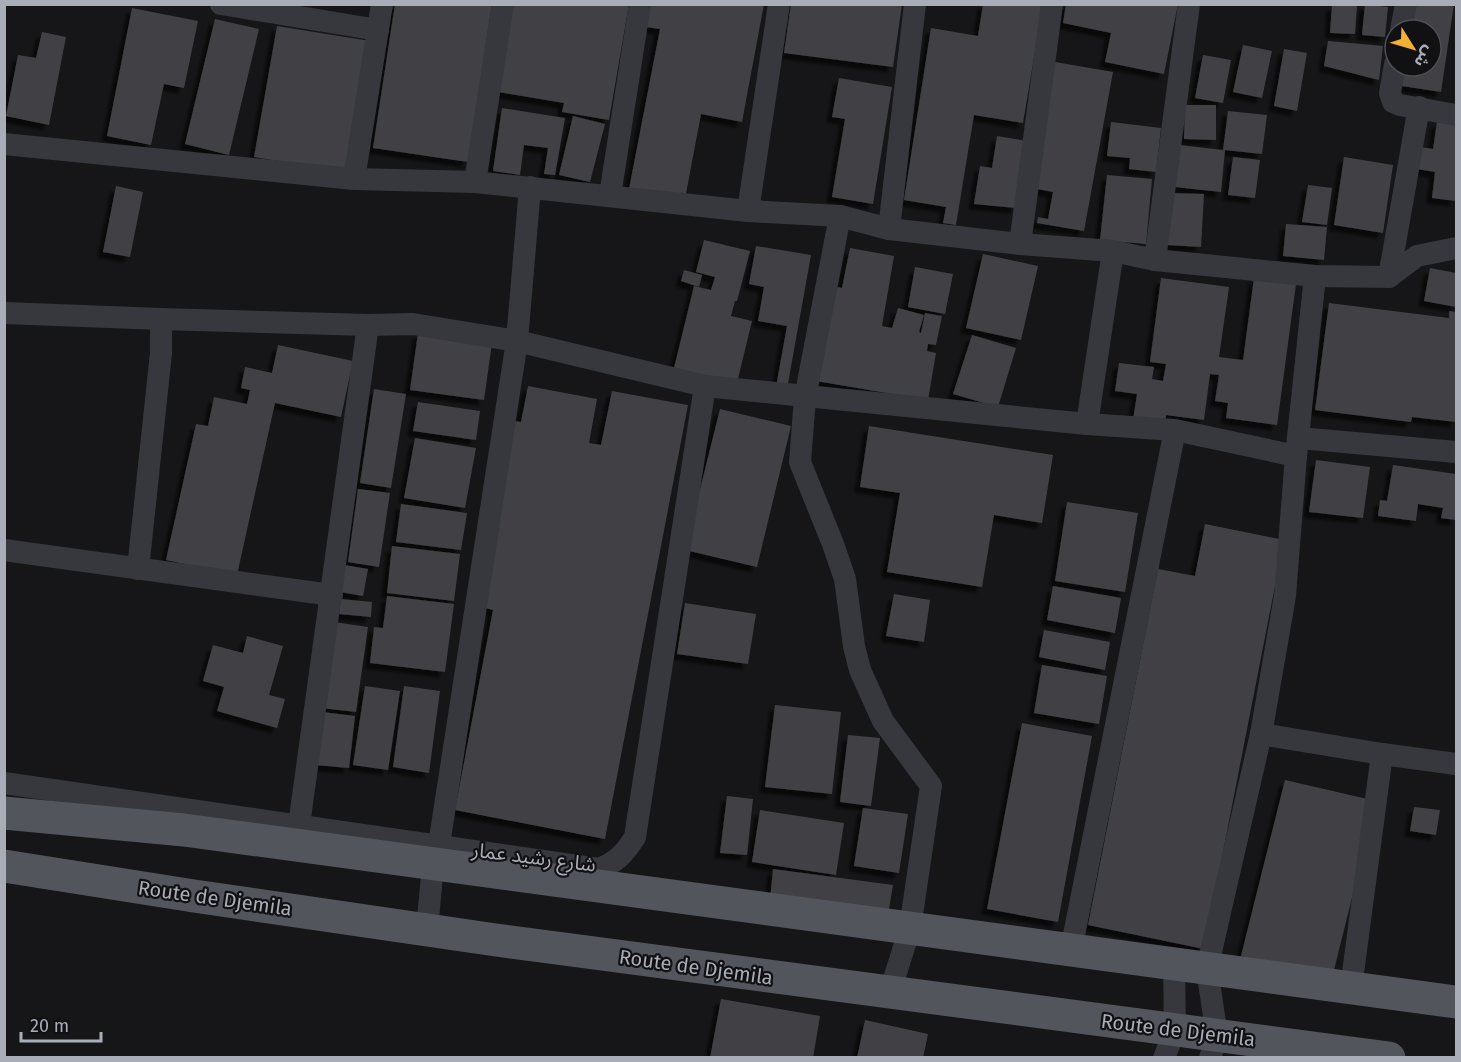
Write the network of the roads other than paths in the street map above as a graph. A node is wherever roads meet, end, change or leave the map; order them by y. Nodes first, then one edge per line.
1 (221, 4) edge
2 (382, 4) edge
3 (503, 4) edge
4 (640, 4) edge
5 (779, 4) edge
6 (915, 4) edge
7 (1052, 4) edge
8 (1189, 4) edge
9 (378, 30) junction
10 (1393, 78) edge
11 (1419, 107) junction
12 (1456, 116) edge
13 (4, 144) edge
14 (354, 179) junction
15 (475, 182) junction
16 (530, 187) junction
17 (610, 195) junction
18 (748, 211) junction
19 (840, 216) junction
20 (889, 229) junction
21 (1020, 244) junction
22 (1456, 248) edge
23 (1113, 250) junction
24 (1155, 260) junction
25 (1315, 276) junction
26 (1389, 277) junction
27 (4, 313) edge
28 (161, 319) junction
29 (368, 325) junction
30 (517, 341) junction
31 (705, 386) junction
32 (805, 398) junction
33 (1087, 424) junction
34 (1175, 430) junction
35 (1298, 447) junction
36 (1456, 452) edge
37 (4, 550) edge
38 (138, 568) junction
39 (332, 596) junction
40 (1261, 734) junction
41 (1382, 754) junction
42 (1456, 764) edge
43 (4, 783) edge
44 (4, 813) edge
45 (299, 825) junction
46 (436, 854) junction
47 (4, 866) edge
48 (910, 928) junction
49 (427, 930) junction
50 (1071, 950) junction
51 (1174, 964) junction
52 (1207, 969) junction
53 (1351, 988) junction
54 (890, 992) junction
55 (1456, 1002) edge
56 (1169, 1044) edge
57 (1214, 1047) edge
58 (1389, 1058) edge

1 - 9 street
2 - 9 street
3 - 15 street
4 - 17 street
5 - 18 street
6 - 20 street
7 - 21 street
8 - 24 street
9 - 14 street
10 - 11 street
11 - 12 street
11 - 26 street
13 - 14 street
14 - 15 street
15 - 16 street
16 - 17 street
16 - 30 street
17 - 18 street
18 - 19 street
19 - 20 street
19 - 32 street
20 - 21 street
21 - 23 street
22 - 26 street
23 - 24 street
23 - 33 street
24 - 25 street
25 - 26 street
25 - 35 street
27 - 28 street
28 - 29 street
28 - 38 street
29 - 30 street
29 - 39 street
30 - 31 street
30 - 46 street
31 - 32 street
31 - 46 street, شارع رشيد عمار
32 - 33 street
32 - 48 street
33 - 34 street
34 - 35 street
34 - 50 street
35 - 36 street
35 - 40 street
37 - 38 street
38 - 39 street
39 - 45 street
40 - 41 street
40 - 52 street
41 - 42 street
41 - 53 street
43 - 45 street, شارع رشيد عمار
44 - 46 main road
45 - 46 street, شارع رشيد عمار
46 - 48 main road
46 - 49 street
47 - 49 main road, Route de Djemila
48 - 50 main road
48 - 54 street
49 - 54 main road, Route de Djemila
50 - 51 main road
51 - 52 main road
51 - 56 street
52 - 53 main road
52 - 57 street
53 - 55 main road
54 - 56 main road, Route de Djemila
56 - 57 main road, Route de Djemila
57 - 58 main road, Route de Djemila

